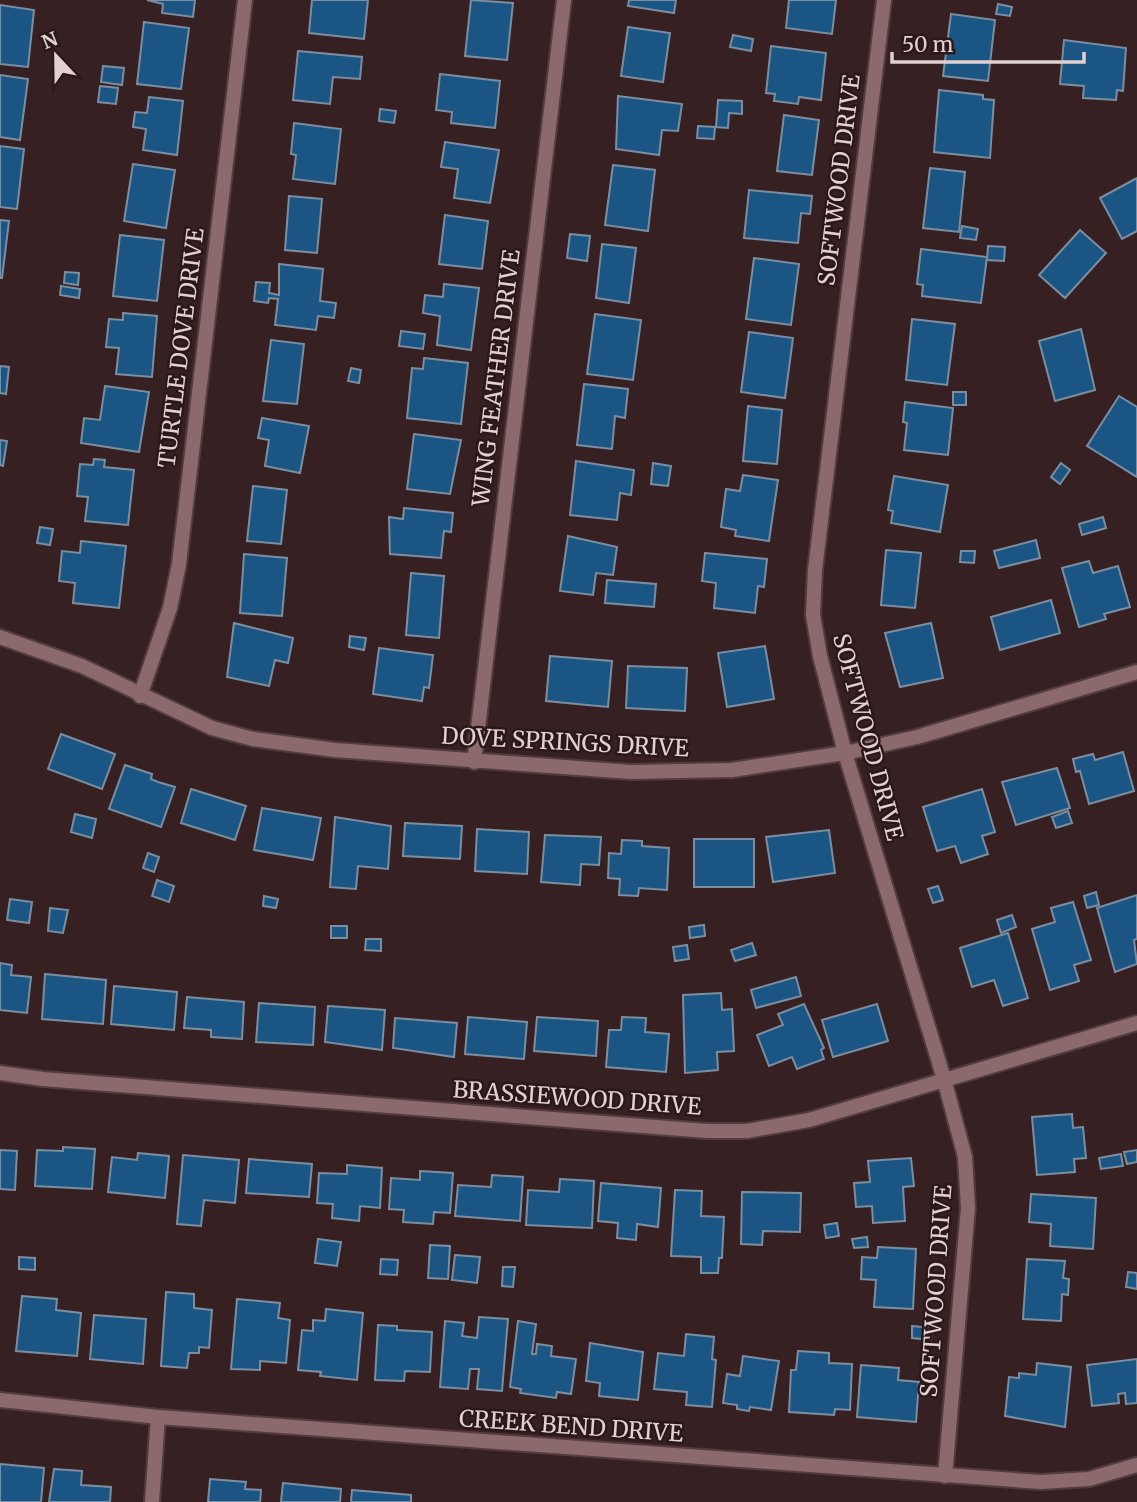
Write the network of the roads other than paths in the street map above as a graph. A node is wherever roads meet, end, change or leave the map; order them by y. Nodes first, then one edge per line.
1 (246, 0) edge
2 (564, 0) edge
3 (884, 0) edge
4 (0, 637) edge
5 (1137, 672) edge
6 (140, 696) junction
7 (845, 753) junction
8 (474, 762) junction
9 (1137, 1023) edge
10 (0, 1073) edge
11 (944, 1079) junction
12 (0, 1400) edge
13 (158, 1418) junction
14 (1137, 1465) edge
15 (945, 1476) junction
16 (152, 1502) edge

1 - 6 street, TURTLE DOVE DRIVE
2 - 8 street, WING FEATHER DRIVE
3 - 7 street, SOFTWOOD DRIVE
4 - 6 street, DOVE SPRINGS DRIVE
5 - 7 street, DOVE SPRINGS DRIVE
6 - 8 street, DOVE SPRINGS DRIVE
7 - 8 street, DOVE SPRINGS DRIVE
7 - 11 street, SOFTWOOD DRIVE
9 - 11 street, BRASSIEWOOD DRIVE
10 - 11 street, BRASSIEWOOD DRIVE
11 - 15 street, SOFTWOOD DRIVE
12 - 13 street, CREEK BEND DRIVE
13 - 15 street, CREEK BEND DRIVE
13 - 16 street
14 - 15 street, CREEK BEND DRIVE

